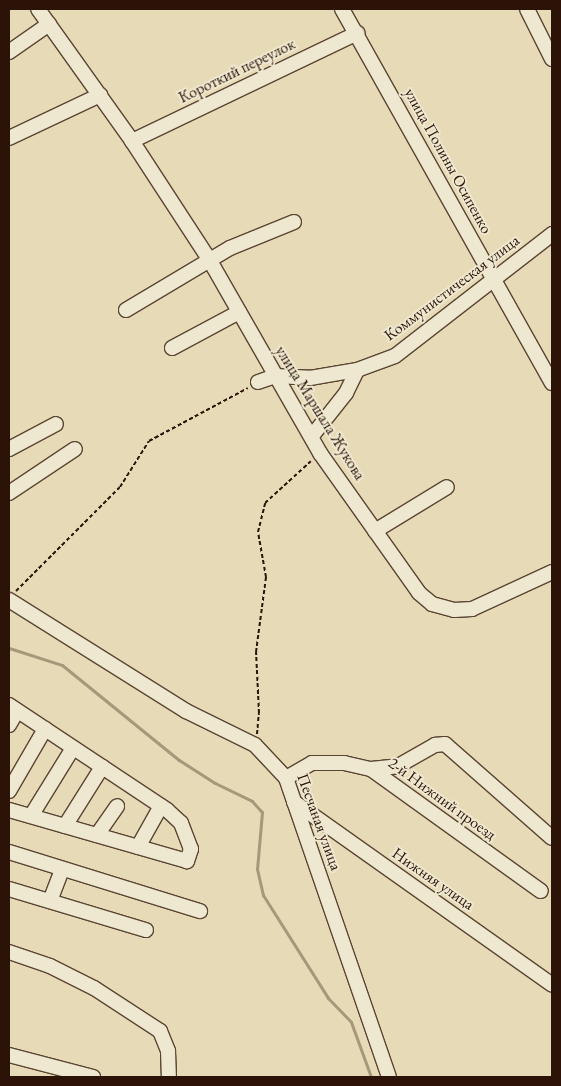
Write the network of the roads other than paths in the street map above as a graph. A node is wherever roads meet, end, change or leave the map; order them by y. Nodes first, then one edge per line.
1 (38, 9) edge
2 (342, 9) edge
3 (527, 9) edge
4 (49, 24) junction
5 (357, 33) junction
6 (9, 52) edge
7 (552, 59) edge
8 (100, 95) junction
9 (9, 138) edge
10 (132, 141) junction
11 (294, 222) dead end
12 (552, 234) edge
13 (209, 259) junction
14 (493, 277) junction
15 (126, 310) dead end
16 (239, 312) junction
17 (172, 348) dead end
18 (357, 370) junction
19 (276, 376) junction
20 (258, 382) road end
21 (552, 383) edge
22 (56, 424) dead end
23 (312, 436) junction
24 (9, 449) edge
25 (75, 449) dead end
26 (447, 487) dead end
27 (9, 492) edge
28 (375, 531) junction
29 (552, 572) edge
30 (12, 596) edge
31 (13, 708) edge
32 (9, 725) edge
33 (45, 729) junction
34 (73, 748) junction
35 (102, 767) junction
36 (371, 768) junction
37 (286, 778) junction
38 (9, 791) edge
39 (294, 801) junction
40 (117, 806) dead end
41 (161, 806) junction
42 (9, 810) edge
43 (31, 816) junction
44 (64, 826) junction
45 (97, 835) junction
46 (552, 838) edge
47 (138, 847) junction
48 (9, 852) edge
49 (62, 869) junction
50 (9, 889) edge
51 (541, 891) dead end
52 (50, 901) junction
53 (200, 911) dead end
54 (146, 930) dead end
55 (9, 952) edge
56 (552, 985) edge
57 (9, 1058) edge
58 (63, 1073) edge
59 (391, 1075) edge
60 (93, 1077) edge
61 (169, 1077) edge

1 - 4 street, улица Маршала Жукова
2 - 5 street, улица Полины Осипенко
3 - 7 street
4 - 6 street
4 - 8 street, улица Маршала Жукова
5 - 10 street, Короткий переулок
5 - 14 street, улица Полины Осипенко
8 - 9 street
8 - 10 street, улица Маршала Жукова
10 - 13 street, улица Маршала Жукова
11 - 13 street
12 - 14 street, Коммунистическая улица
13 - 15 street
13 - 16 street, улица Маршала Жукова
14 - 18 street, Коммунистическая улица
14 - 21 street, улица Полины Осипенко
16 - 17 street
16 - 19 street, улица Маршала Жукова
18 - 19 street, Коммунистическая улица
18 - 23 street
19 - 20 street, Коммунистическая улица
19 - 23 street, улица Маршала Жукова
22 - 24 street
23 - 28 street, улица Маршала Жукова
25 - 27 street
26 - 28 street
28 - 29 street, улица Маршала Жукова
30 - 37 street, Песчаная улица
31 - 32 street
31 - 33 street
33 - 34 street
33 - 38 street
34 - 35 street
34 - 43 street
35 - 41 street
35 - 44 street
36 - 37 street, 2-й Нижний проезд
36 - 46 street
36 - 51 street, 2-й Нижний проезд
37 - 39 street, Песчаная улица
39 - 56 street, Нижняя улица
39 - 59 street, Песчаная улица
40 - 45 street
41 - 47 street
41 - 47 street
42 - 43 street
43 - 44 street
44 - 45 street
45 - 47 street
48 - 49 street
49 - 52 street
49 - 53 street
50 - 52 street
52 - 54 street
55 - 61 street
57 - 58 street
58 - 60 street

